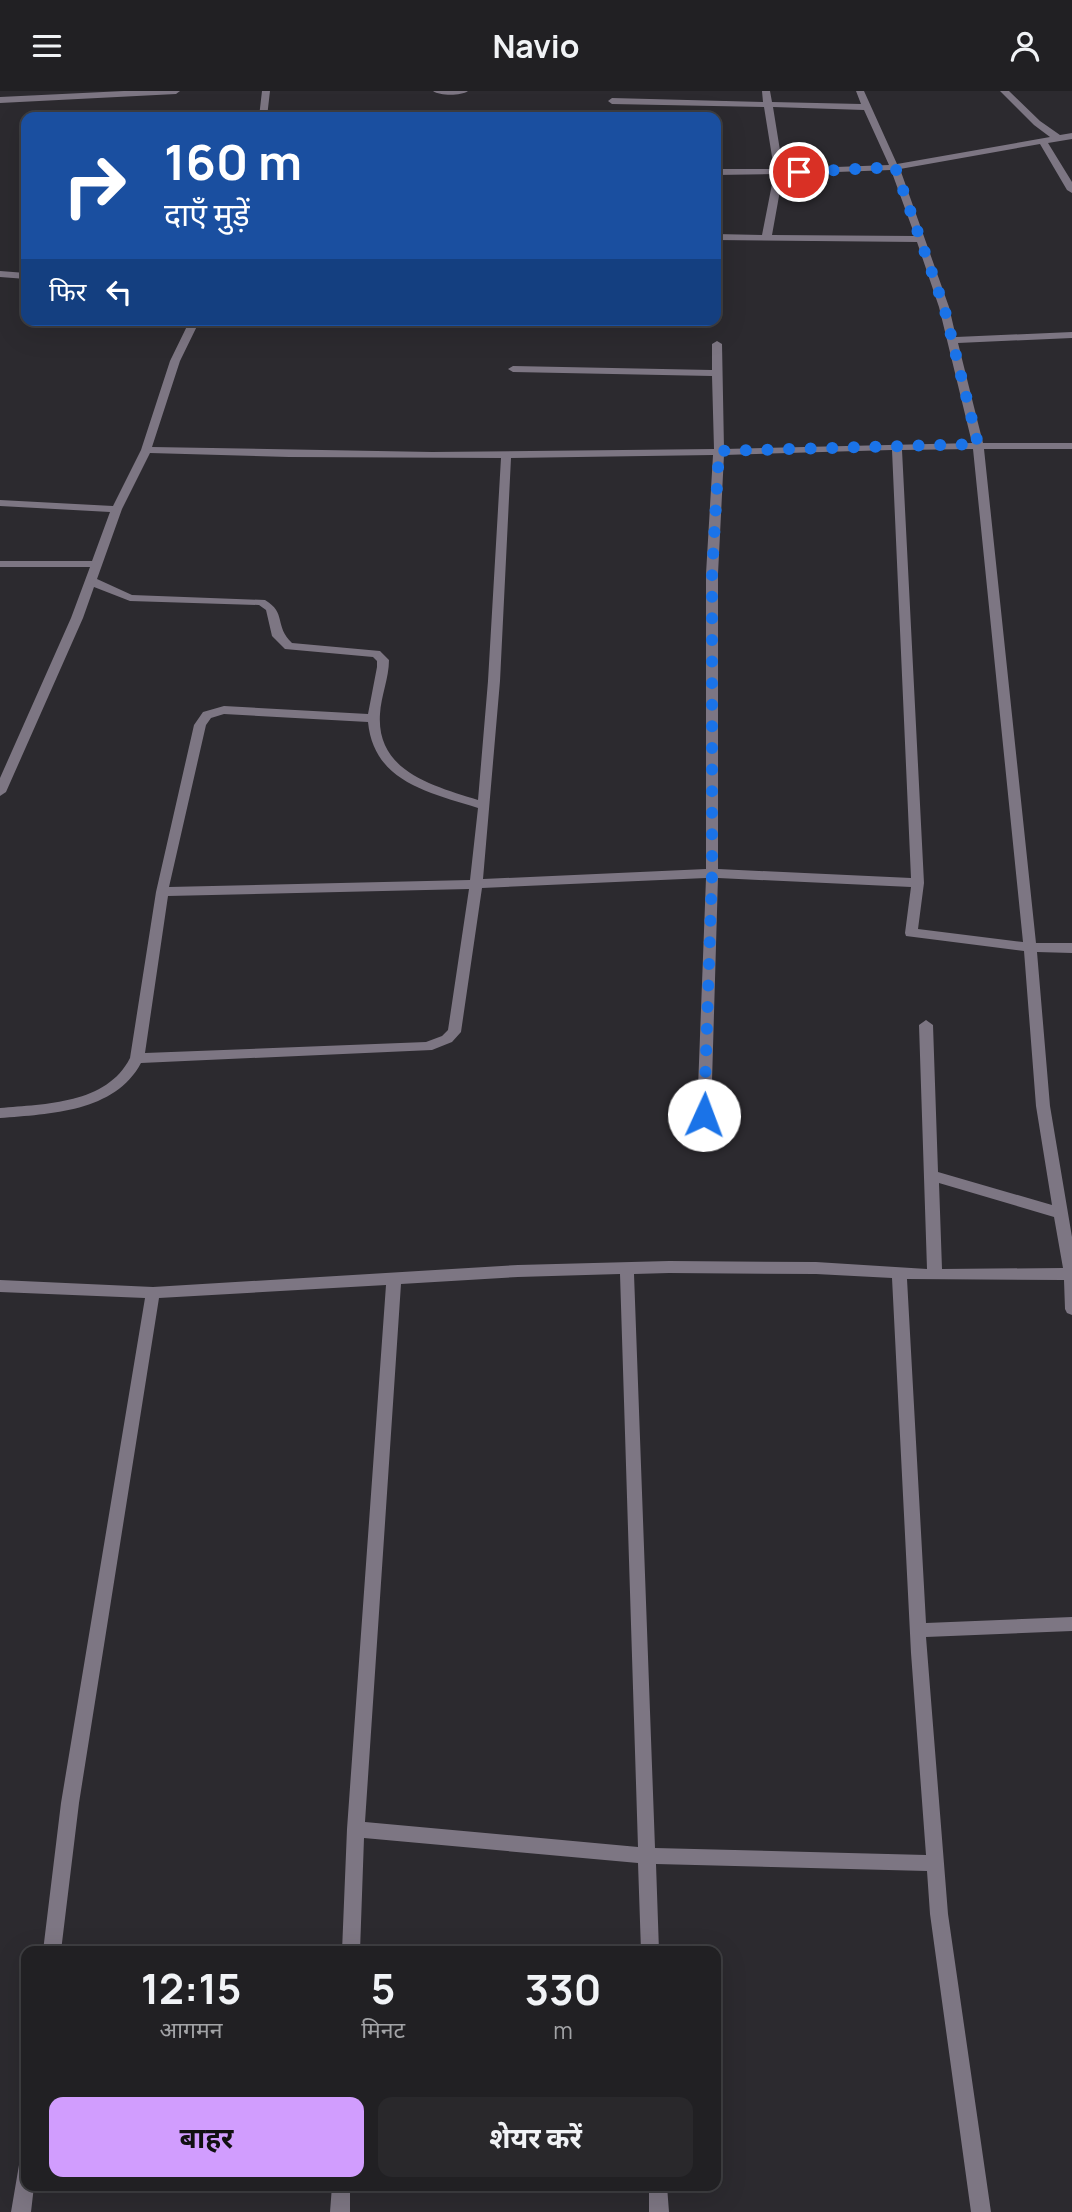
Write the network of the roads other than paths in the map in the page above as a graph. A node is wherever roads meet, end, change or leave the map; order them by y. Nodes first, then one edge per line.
1 (176, 91) edge
2 (266, 91) edge
3 (437, 91) edge
4 (464, 91) edge
5 (766, 91) edge
6 (860, 91) edge
7 (1004, 91) edge
8 (0, 100) edge
9 (612, 101) dead end
10 (767, 104) junction
11 (867, 107) junction
12 (264, 112) edge
13 (1072, 136) edge
14 (1059, 139) junction
15 (1043, 142) junction
16 (895, 167) junction
17 (721, 172) edge
18 (779, 172) junction
19 (1072, 190) edge
20 (767, 236) junction
21 (721, 237) edge
22 (922, 239) junction
23 (0, 274) edge
24 (21, 276) edge
25 (192, 326) edge
26 (1072, 335) edge
27 (953, 340) junction
28 (718, 344) dead end
29 (513, 369) dead end
30 (716, 373) junction
31 (978, 444) junction
32 (1072, 446) edge
33 (897, 447) junction
34 (146, 450) junction
35 (719, 451) junction
36 (506, 456) junction
37 (0, 503) edge
38 (117, 509) junction
39 (0, 564) edge
40 (97, 564) junction
41 (91, 581) junction
42 (374, 718) junction
43 (0, 792) edge
44 (484, 806) junction
45 (712, 873) junction
46 (918, 883) junction
47 (476, 884) junction
48 (162, 892) junction
49 (1030, 947) junction
50 (1072, 948) edge
51 (926, 1025) dead end
52 (137, 1058) junction
53 (0, 1113) edge
54 (704, 1115) dead end
55 (932, 1176) junction
56 (1061, 1213) junction
57 (626, 1268) junction
58 (899, 1273) junction
59 (1072, 1274) edge
60 (935, 1275) junction
61 (394, 1278) junction
62 (0, 1286) edge
63 (153, 1293) junction
64 (1072, 1309) edge
65 (1072, 1624) edge
66 (918, 1630) junction
67 (356, 1829) junction
68 (646, 1856) junction
69 (936, 1863) junction
70 (53, 1946) edge
71 (351, 1946) edge
72 (650, 1946) edge
73 (24, 2191) edge
74 (341, 2191) edge
75 (658, 2191) edge
76 (22, 2212) edge
77 (340, 2212) edge
78 (659, 2212) edge
79 (981, 2212) edge

1 - 8 street
2 - 12 street
3 - 4 street
5 - 10 street
6 - 11 street
7 - 14 street
9 - 10 street
10 - 11 street
10 - 18 street
11 - 16 street
13 - 14 street
14 - 15 street
15 - 16 street
15 - 19 street
16 - 18 street
16 - 22 street
17 - 18 street
18 - 20 street
20 - 21 street
20 - 22 street
22 - 27 street
23 - 24 street
25 - 34 street
26 - 27 street
27 - 31 street
28 - 30 street
29 - 30 street
30 - 35 street
31 - 32 street
31 - 33 street
31 - 49 street
33 - 35 street
33 - 46 street
34 - 36 street
34 - 38 street
35 - 36 street
35 - 45 street
36 - 44 street
37 - 38 street
38 - 40 street
39 - 40 street
40 - 41 street
41 - 42 street
41 - 43 street
42 - 44 street
42 - 48 street
44 - 47 street
45 - 46 street
45 - 47 street
45 - 54 street
46 - 49 street
47 - 48 street
47 - 52 street
48 - 52 street
49 - 50 street
49 - 56 street
51 - 55 street
52 - 53 street
55 - 56 street
55 - 60 street
56 - 59 street
57 - 58 street
57 - 61 street
57 - 68 street
58 - 60 street
58 - 66 street
59 - 60 street
59 - 64 street
61 - 63 street
61 - 67 street
62 - 63 street
63 - 70 street
65 - 66 street
66 - 69 street
67 - 68 street
67 - 71 street
68 - 69 street
68 - 72 street
69 - 79 street
73 - 76 street
74 - 77 street
75 - 78 street

